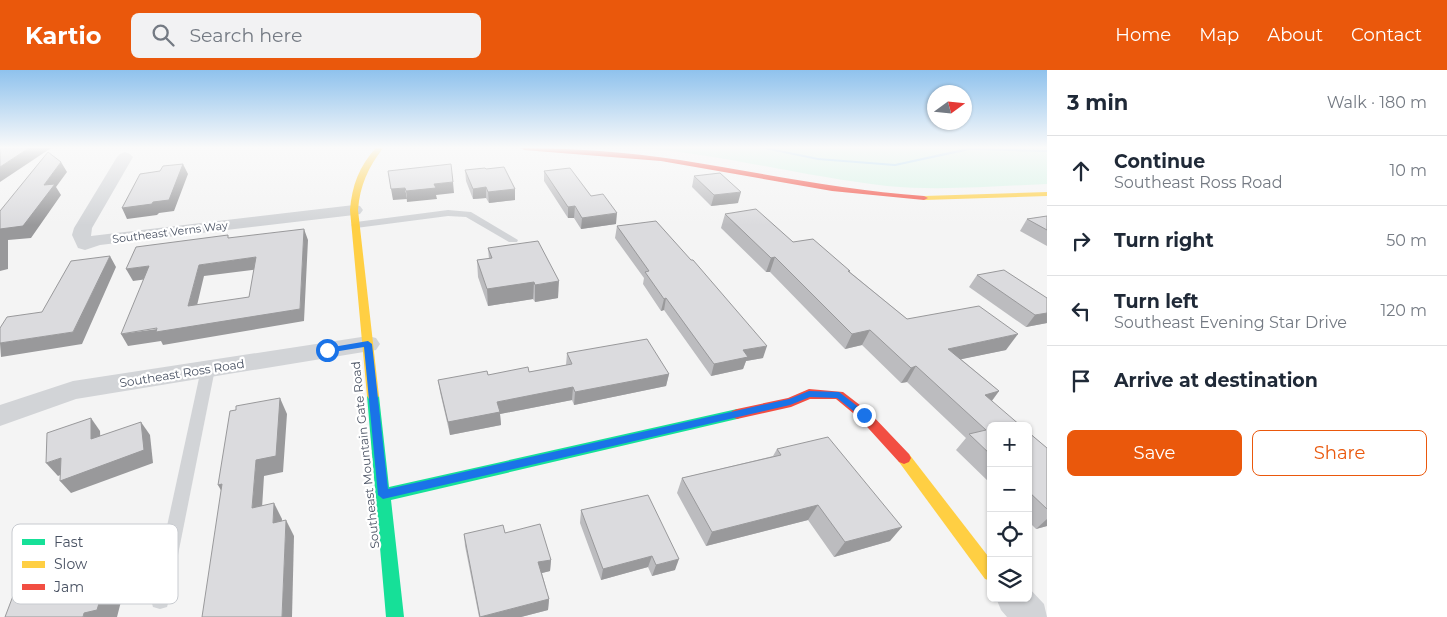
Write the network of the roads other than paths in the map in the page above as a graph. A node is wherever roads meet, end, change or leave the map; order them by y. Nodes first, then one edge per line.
1 (115, 174) edge
2 (360, 174) edge
3 (741, 174) edge
4 (1047, 194) edge
5 (355, 217) junction
6 (514, 240) dead end
7 (368, 344) junction
8 (208, 369) junction
9 (0, 416) edge
10 (383, 495) junction
11 (176, 524) edge
12 (987, 568) edge
13 (1017, 602) edge
14 (394, 617) edge
15 (1030, 617) edge

1 - 5 street, Southeast Verns Way
2 - 5 street, Southeast Mountain Gate Road
3 - 4 street
5 - 6 lane
5 - 7 street, Southeast Mountain Gate Road
7 - 8 street, Southeast Ross Road
7 - 10 street, Southeast Mountain Gate Road
8 - 9 street, Southeast Ross Road
8 - 11 lane
10 - 12 street
10 - 14 street, Southeast Mountain Gate Road
13 - 15 street

